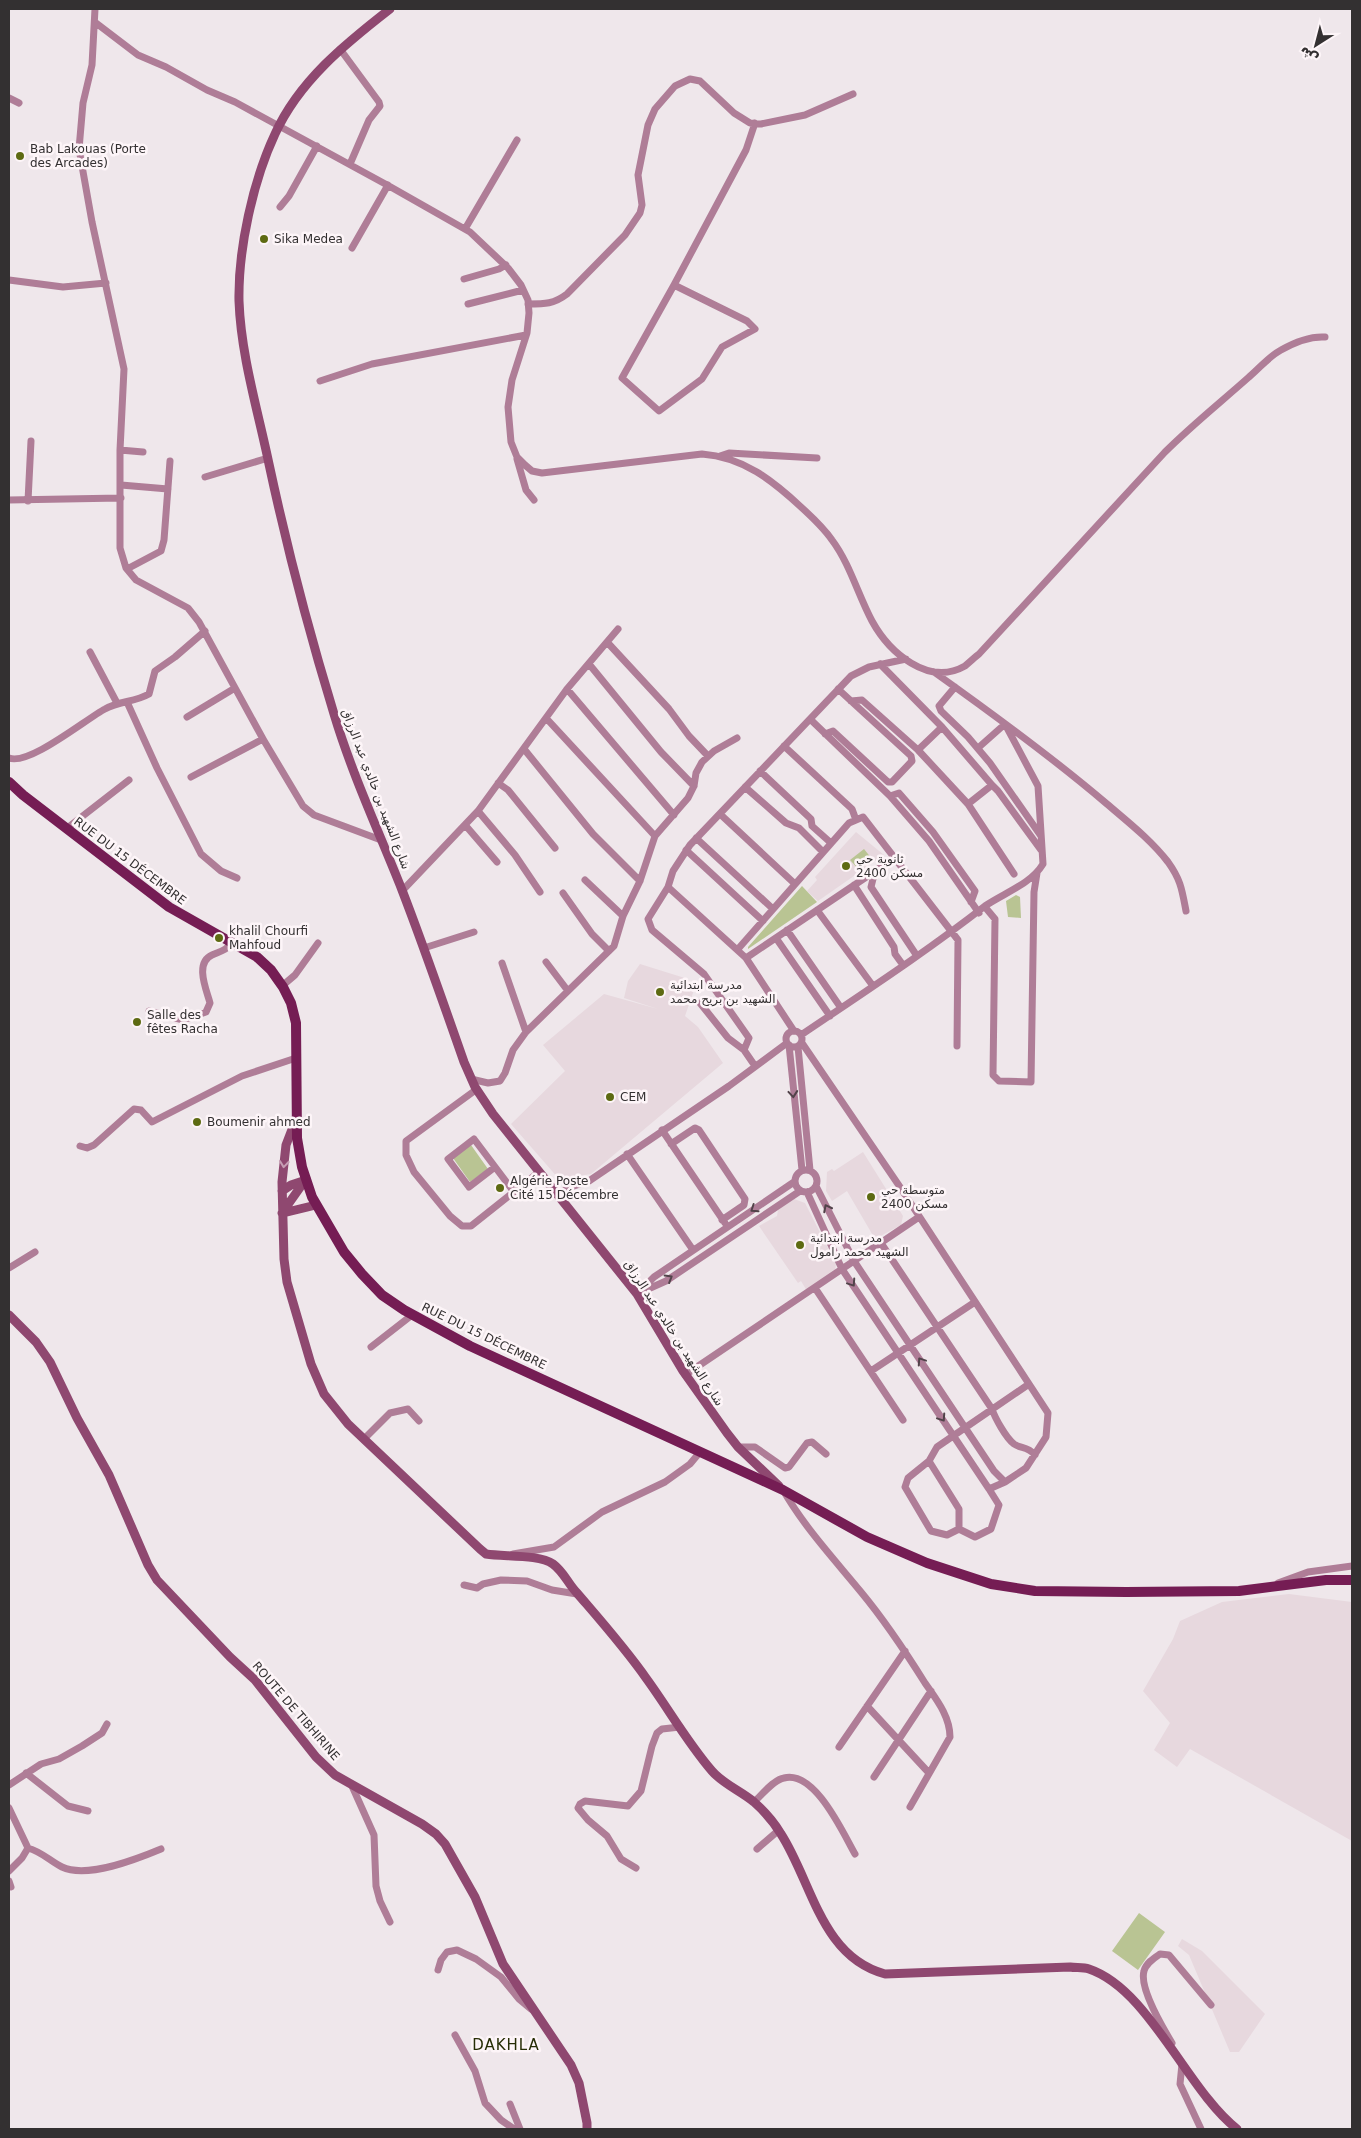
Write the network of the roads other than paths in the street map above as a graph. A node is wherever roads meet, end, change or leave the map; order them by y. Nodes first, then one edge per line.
1 (95, 9) edge
2 (390, 9) edge
3 (96, 23) junction
4 (340, 49) junction
5 (853, 94) dead end
6 (9, 98) edge
7 (18, 103) dead end
8 (755, 123) junction
9 (279, 126) junction
10 (517, 140) dead end
11 (318, 146) junction
12 (350, 164) junction
13 (388, 185) junction
14 (280, 207) dead end
15 (465, 230) junction
16 (352, 248) dead end
17 (506, 265) junction
18 (464, 279) dead end
19 (9, 280) edge
20 (106, 283) junction
21 (674, 285) junction
22 (524, 290) junction
23 (468, 304) dead end
24 (528, 304) junction
25 (526, 335) junction
26 (1325, 337) dead end
27 (320, 380) dead end
28 (30, 441) dead end
29 (120, 450) junction
30 (143, 452) dead end
31 (719, 456) junction
32 (517, 457) junction
33 (268, 458) junction
34 (817, 458) dead end
35 (170, 461) dead end
36 (205, 477) dead end
37 (121, 485) junction
38 (168, 489) junction
39 (121, 498) junction
40 (9, 500) edge
41 (28, 500) junction
42 (534, 500) dead end
43 (127, 569) junction
44 (618, 629) dead end
45 (205, 631) junction
46 (607, 642) junction
47 (90, 652) dead end
48 (906, 659) junction
49 (589, 664) junction
50 (880, 664) junction
51 (934, 672) junction
52 (954, 687) junction
53 (235, 688) junction
54 (567, 689) junction
55 (838, 689) junction
56 (127, 702) junction
57 (851, 702) junction
58 (117, 703) junction
59 (187, 717) dead end
60 (546, 718) junction
61 (810, 719) junction
62 (1005, 724) junction
63 (942, 727) junction
64 (825, 734) junction
65 (737, 738) dead end
66 (263, 739) junction
67 (784, 746) junction
68 (978, 748) junction
69 (524, 749) junction
70 (918, 750) junction
71 (708, 756) junction
72 (9, 758) edge
73 (760, 771) junction
74 (190, 778) dead end
75 (129, 780) dead end
76 (9, 782) edge
77 (498, 783) junction
78 (992, 785) junction
79 (694, 786) junction
80 (745, 787) junction
81 (968, 804) junction
82 (478, 811) junction
83 (720, 814) junction
84 (674, 815) junction
85 (856, 820) junction
86 (466, 826) junction
87 (812, 826) junction
88 (66, 829) junction
89 (804, 834) junction
90 (655, 836) junction
91 (1041, 836) junction
92 (696, 838) junction
93 (381, 840) junction
94 (831, 843) junction
95 (555, 848) dead end
96 (686, 850) junction
97 (1042, 850) junction
98 (823, 852) junction
99 (896, 857) junction
100 (497, 862) dead end
101 (875, 871) junction
102 (1037, 873) junction
103 (1014, 874) dead end
104 (237, 878) dead end
105 (585, 880) dead end
106 (640, 881) junction
107 (795, 884) junction
108 (854, 885) junction
109 (668, 887) junction
110 (402, 890) junction
111 (540, 892) dead end
112 (562, 893) dead end
113 (985, 907) junction
114 (773, 909) junction
115 (818, 910) junction
116 (1186, 911) dead end
117 (979, 913) junction
118 (623, 916) junction
119 (763, 921) junction
120 (787, 930) junction
121 (953, 931) junction
122 (474, 932) dead end
123 (776, 938) junction
124 (232, 942) junction
125 (318, 943) dead end
126 (424, 948) junction
127 (738, 949) junction
128 (609, 951) junction
129 (917, 956) junction
130 (746, 958) junction
131 (546, 962) dead end
132 (502, 963) dead end
133 (903, 966) junction
134 (282, 986) junction
135 (872, 986) junction
136 (568, 991) junction
137 (700, 1003) dead end
138 (841, 1008) junction
139 (149, 1012) dead end
140 (830, 1016) junction
141 (526, 1032) junction
142 (799, 1039) junction
143 (788, 1044) junction
144 (957, 1046) dead end
145 (744, 1050) junction
146 (296, 1058) junction
147 (756, 1066) junction
148 (471, 1079) junction
149 (477, 1089) junction
150 (296, 1118) junction
151 (662, 1130) junction
152 (671, 1144) junction
153 (80, 1146) dead end
154 (627, 1154) junction
155 (495, 1167) junction
156 (806, 1170) junction
157 (539, 1172) junction
158 (306, 1180) junction
159 (794, 1182) junction
160 (816, 1186) junction
161 (282, 1191) junction
162 (514, 1192) junction
163 (804, 1192) junction
164 (558, 1195) junction
165 (316, 1205) junction
166 (282, 1213) junction
167 (919, 1216) junction
168 (722, 1220) junction
169 (728, 1227) junction
170 (881, 1243) junction
171 (693, 1250) junction
172 (35, 1252) dead end
173 (854, 1261) junction
174 (9, 1268) edge
175 (842, 1269) junction
176 (815, 1288) junction
177 (637, 1294) junction
178 (975, 1302) junction
179 (412, 1314) junction
180 (9, 1315) edge
181 (937, 1327) junction
182 (910, 1344) junction
183 (371, 1348) dead end
184 (898, 1352) junction
185 (871, 1371) junction
186 (686, 1375) junction
187 (1029, 1384) junction
188 (992, 1409) junction
189 (903, 1420) dead end
190 (419, 1421) dead end
191 (965, 1427) junction
192 (953, 1435) junction
193 (364, 1439) junction
194 (738, 1447) junction
195 (700, 1452) junction
196 (826, 1454) dead end
197 (1035, 1455) junction
198 (929, 1461) junction
199 (1004, 1482) junction
200 (782, 1490) junction
201 (989, 1490) junction
202 (959, 1529) junction
203 (506, 1556) junction
204 (1352, 1566) edge
205 (1352, 1580) edge
206 (464, 1585) dead end
207 (1266, 1587) junction
208 (577, 1594) junction
209 (905, 1651) junction
210 (931, 1691) junction
211 (867, 1706) junction
212 (107, 1724) dead end
213 (680, 1728) junction
214 (899, 1739) junction
215 (839, 1746) dead end
216 (26, 1773) junction
217 (929, 1773) junction
218 (874, 1777) dead end
219 (9, 1784) edge
220 (352, 1786) junction
221 (754, 1802) junction
222 (910, 1807) dead end
223 (9, 1808) edge
224 (88, 1811) dead end
225 (779, 1830) junction
226 (28, 1848) junction
227 (757, 1848) dead end
228 (161, 1849) dead end
229 (855, 1854) dead end
230 (636, 1868) dead end
231 (9, 1871) edge
232 (390, 1922) dead end
233 (438, 1970) dead end
234 (1211, 2005) dead end
235 (535, 2012) junction
236 (455, 2034) dead end
237 (1183, 2065) junction
238 (510, 2104) dead end
239 (514, 2129) edge
240 (520, 2129) edge
241 (587, 2129) edge
242 (1201, 2129) edge
243 (1237, 2129) edge

1 - 3 street
2 - 4 street, شارع الشهيد بن خالدي عبد الرزاق
3 - 9 street
3 - 20 street
4 - 9 street, شارع الشهيد بن خالدي عبد الرزاق
4 - 12 street
5 - 8 street
6 - 7 street
8 - 21 street
8 - 24 street
9 - 11 street
9 - 33 street, شارع الشهيد بن خالدي عبد الرزاق
10 - 15 street
11 - 12 street
11 - 14 street
12 - 13 street
13 - 15 street
13 - 16 street
15 - 17 street
17 - 18 street
17 - 22 street
19 - 20 street
20 - 29 street
21 - 21 street
22 - 23 street
22 - 24 street
24 - 25 street
25 - 27 street
25 - 32 street
26 - 51 street
28 - 41 street
29 - 30 street
29 - 37 street
31 - 32 street
31 - 34 street
31 - 48 street
32 - 42 street
33 - 36 street
33 - 93 street, شارع الشهيد بن خالدي عبد الرزاق
35 - 38 street
37 - 38 street
37 - 39 street
38 - 43 street
39 - 41 street
39 - 43 street
40 - 41 street
43 - 45 street
44 - 46 street
45 - 53 street
45 - 56 street
46 - 49 street
46 - 71 street
47 - 58 street
48 - 50 street
48 - 51 street
49 - 54 street
49 - 79 street
50 - 55 street
50 - 63 street
51 - 52 street
52 - 62 street
52 - 68 street
53 - 59 street
53 - 66 street
54 - 60 street
54 - 84 street
55 - 57 street
55 - 61 street
56 - 58 street
56 - 104 street
57 - 64 street
57 - 70 street
58 - 72 street
60 - 69 street
60 - 90 street
61 - 64 street
61 - 67 street
62 - 68 street
62 - 91 street
62 - 116 street
63 - 70 street
63 - 78 street
64 - 117 street
65 - 71 street
66 - 74 street
66 - 93 street
67 - 73 street
67 - 85 street
68 - 91 street
69 - 77 street
69 - 106 street
70 - 81 street
71 - 79 street
73 - 80 street
73 - 87 street
75 - 88 street
76 - 88 main road, RUE DU 15 DÉCEMBRE
77 - 82 street
77 - 95 street
78 - 81 street
78 - 97 street
79 - 84 street
80 - 83 street
80 - 89 street
81 - 103 street
82 - 86 street
82 - 111 street
83 - 92 street
83 - 107 street
84 - 90 street
85 - 94 street
85 - 99 street
86 - 100 street
86 - 110 street
87 - 89 street
87 - 94 street
88 - 124 main road, RUE DU 15 DÉCEMBRE
89 - 98 street
90 - 106 street
91 - 97 street
92 - 96 street
92 - 114 street
93 - 110 street, شارع الشهيد بن خالدي عبد الرزاق
94 - 98 street
96 - 109 street
96 - 119 street
97 - 102 street
98 - 107 street
99 - 101 street
99 - 121 street
101 - 108 street
101 - 129 street
102 - 113 street
102 - 113 street
105 - 118 street
106 - 118 street
107 - 114 street
108 - 115 street
108 - 133 street
109 - 127 street
109 - 145 street
110 - 126 street, شارع الشهيد بن خالدي عبد الرزاق
112 - 128 street
113 - 117 street
114 - 119 street
115 - 120 street
115 - 135 street
117 - 121 street
118 - 128 street
119 - 127 street
120 - 123 street
120 - 138 street
121 - 129 street
121 - 144 street
122 - 126 street
123 - 130 street
123 - 140 street
124 - 134 main road, RUE DU 15 DÉCEMBRE
124 - 139 street
125 - 134 street
126 - 148 street, شارع الشهيد بن خالدي عبد الرزاق
127 - 130 street
128 - 136 street
129 - 133 street
130 - 142 street
131 - 136 street
132 - 141 street
133 - 135 street
134 - 146 main road, RUE DU 15 DÉCEMBRE
135 - 138 street
136 - 141 street
137 - 145 street
138 - 140 street
140 - 142 street
141 - 148 street
142 - 143 street
142 - 143 street
142 - 156 street
142 - 167 street
143 - 147 street
143 -> 156 street
145 - 147 street
146 - 150 main road, RUE DU 15 DÉCEMBRE
146 - 153 street
147 - 151 street
148 - 149 street, شارع الشهيد بن خالدي عبد الرزاق
149 - 157 street, شارع الشهيد بن خالدي عبد الرزاق
149 - 162 street
150 - 158 main road, RUE DU 15 DÉCEMBRE
150 -> 161 street
151 - 152 street
151 - 154 street
152 - 168 street
152 - 168 street
154 - 164 street
154 - 171 street
155 - 155 street
155 - 162 street
156 - 159 street
156 - 160 street
157 - 162 street
157 - 164 street, شارع الشهيد بن خالدي عبد الرزاق
158 - 161 street
158 - 165 main road, RUE DU 15 DÉCEMBRE
158 - 166 street
159 - 163 street
159 -> 169 street
160 - 163 street
173 -> 160 street
161 - 166 street
163 - 175 street
177 -> 163 street
164 - 177 street, شارع الشهيد بن خالدي عبد الرزاق
165 - 166 street
165 - 179 main road, RUE DU 15 DÉCEMBRE
166 - 193 street
167 - 170 street
167 - 178 street
168 - 169 street
169 - 171 street
170 - 173 street
170 - 181 street
171 - 177 street
172 - 174 street
173 - 175 street
173 - 182 street
175 - 176 street
175 -> 184 street
176 - 185 street
176 - 186 street
177 - 186 street, شارع الشهيد بن خالدي عبد الرزاق
178 - 181 street
178 - 187 street
179 - 183 street
179 - 195 main road, RUE DU 15 DÉCEMBRE
180 - 220 street, ROUTE DE TIBHIRINE
181 - 182 street
181 - 188 street
182 - 184 street
191 -> 182 street
184 - 185 street
184 -> 192 street
185 - 189 street
186 - 194 street, شارع الشهيد بن خالدي عبد الرزاق
187 - 188 street
187 - 197 street
188 - 191 street
188 - 197 street
190 - 193 street
191 - 192 street
191 - 199 street
192 - 198 street
192 - 201 street
193 - 203 street
194 - 196 street
194 - 200 street, شارع الشهيد بن خالدي عبد الرزاق
195 - 200 main road, RUE DU 15 DÉCEMBRE
195 - 203 street
197 - 199 street
198 - 202 street
198 - 202 street
199 - 201 street
200 - 207 main road, RUE DU 15 DÉCEMBRE
200 - 209 street
201 - 202 street
203 - 208 street
204 - 207 street
205 - 207 main road, RUE DU 15 DÉCEMBRE
206 - 208 street
208 - 213 street
209 - 210 street
209 - 211 street
210 - 214 street
210 - 217 street
211 - 214 street
211 - 215 street
212 - 216 street
213 - 221 street
213 - 230 street
214 - 217 street
214 - 218 street
216 - 219 street
216 - 224 street
217 - 222 street
220 - 232 street
220 - 235 street, ROUTE DE TIBHIRINE
221 - 225 street
221 - 229 street
223 - 226 street
225 - 227 street
225 - 237 street
226 - 228 street
226 - 231 street
233 - 235 street
234 - 237 street
235 - 241 street, ROUTE DE TIBHIRINE
236 - 239 street
237 - 242 street
237 - 243 street
238 - 240 street

